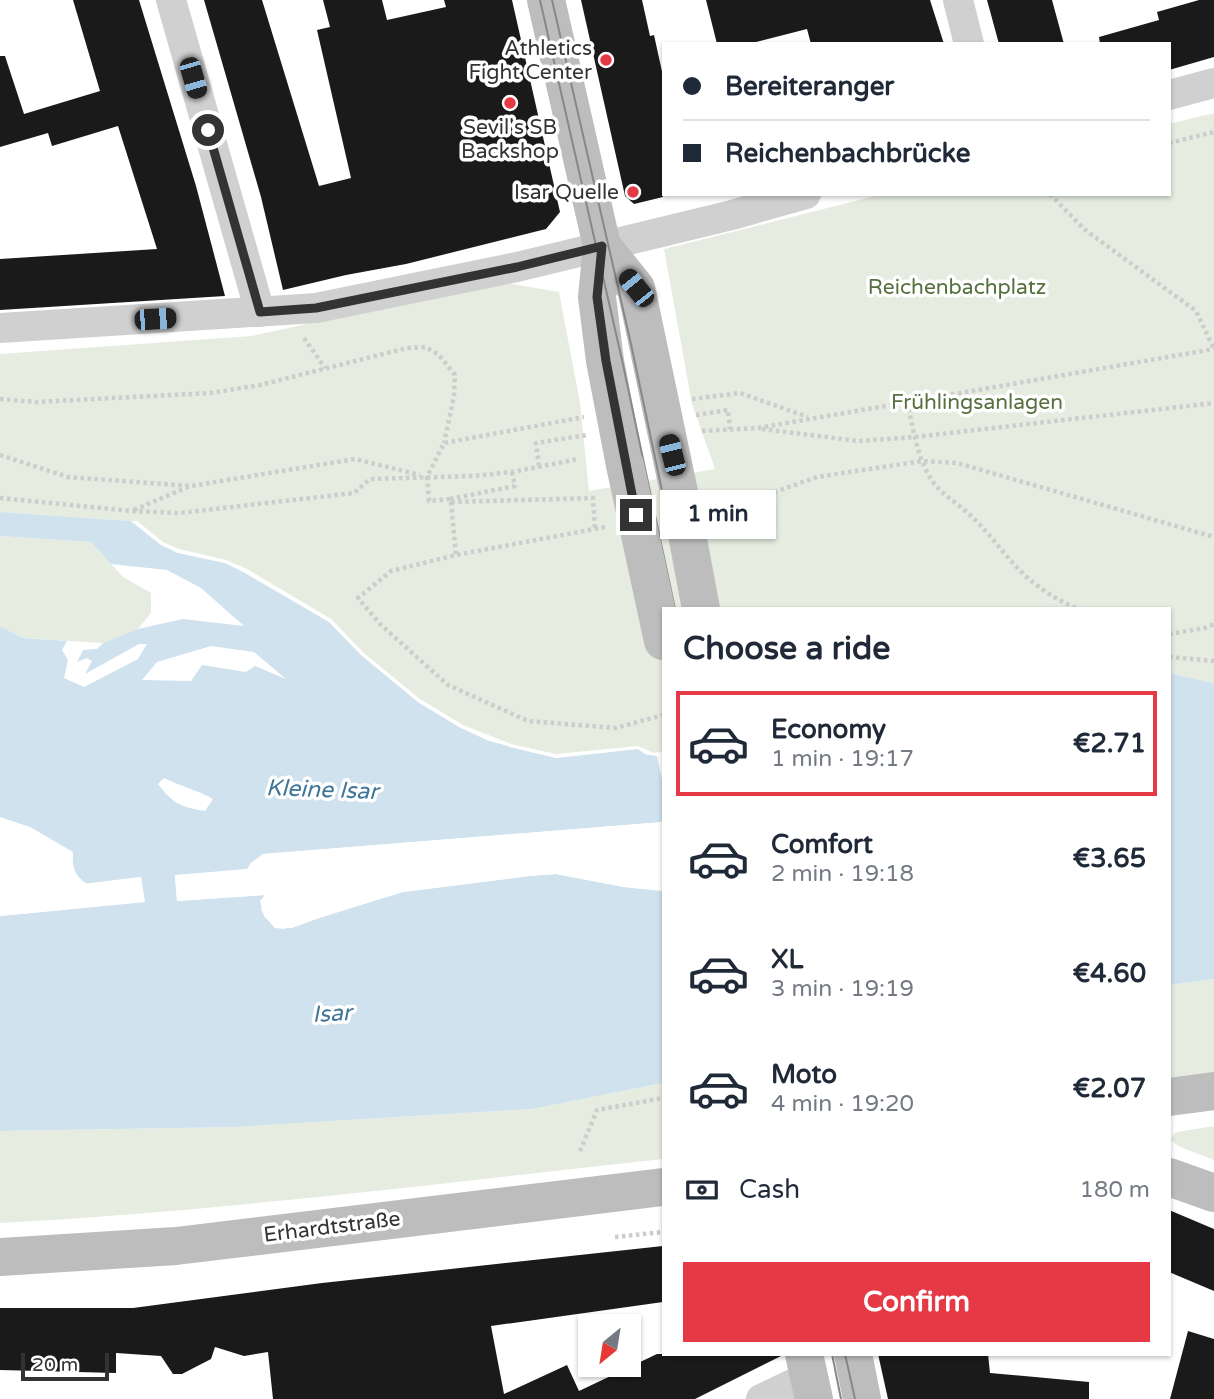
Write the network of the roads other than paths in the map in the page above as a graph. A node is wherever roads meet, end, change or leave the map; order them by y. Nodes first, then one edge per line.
1 (171, 0) edge
2 (546, 0) edge
3 (958, 0) edge
4 (968, 42) edge
5 (1214, 83) edge
6 (1171, 94) edge
7 (799, 196) edge
8 (602, 246) junction
9 (260, 312) junction
10 (0, 328) edge
11 (701, 607) edge
12 (662, 636) edge
13 (1214, 1091) edge
14 (1171, 1097) edge
15 (1171, 1178) edge
16 (662, 1187) edge
17 (1214, 1193) edge
18 (0, 1257) edge
19 (853, 1356) edge
20 (809, 1377) edge
21 (761, 1399) edge
22 (862, 1399) edge

1 - 9 street
2 - 8 main road
3 - 4 street
5 - 6 street
7 - 8 street
8 - 9 street
8 - 11 main road, bridge
8 - 12 main road, bridge
9 - 10 street
13 - 14 main road
15 - 17 main road
16 - 18 main road, Erhardtstraße
19 - 22 main road
20 - 21 street

